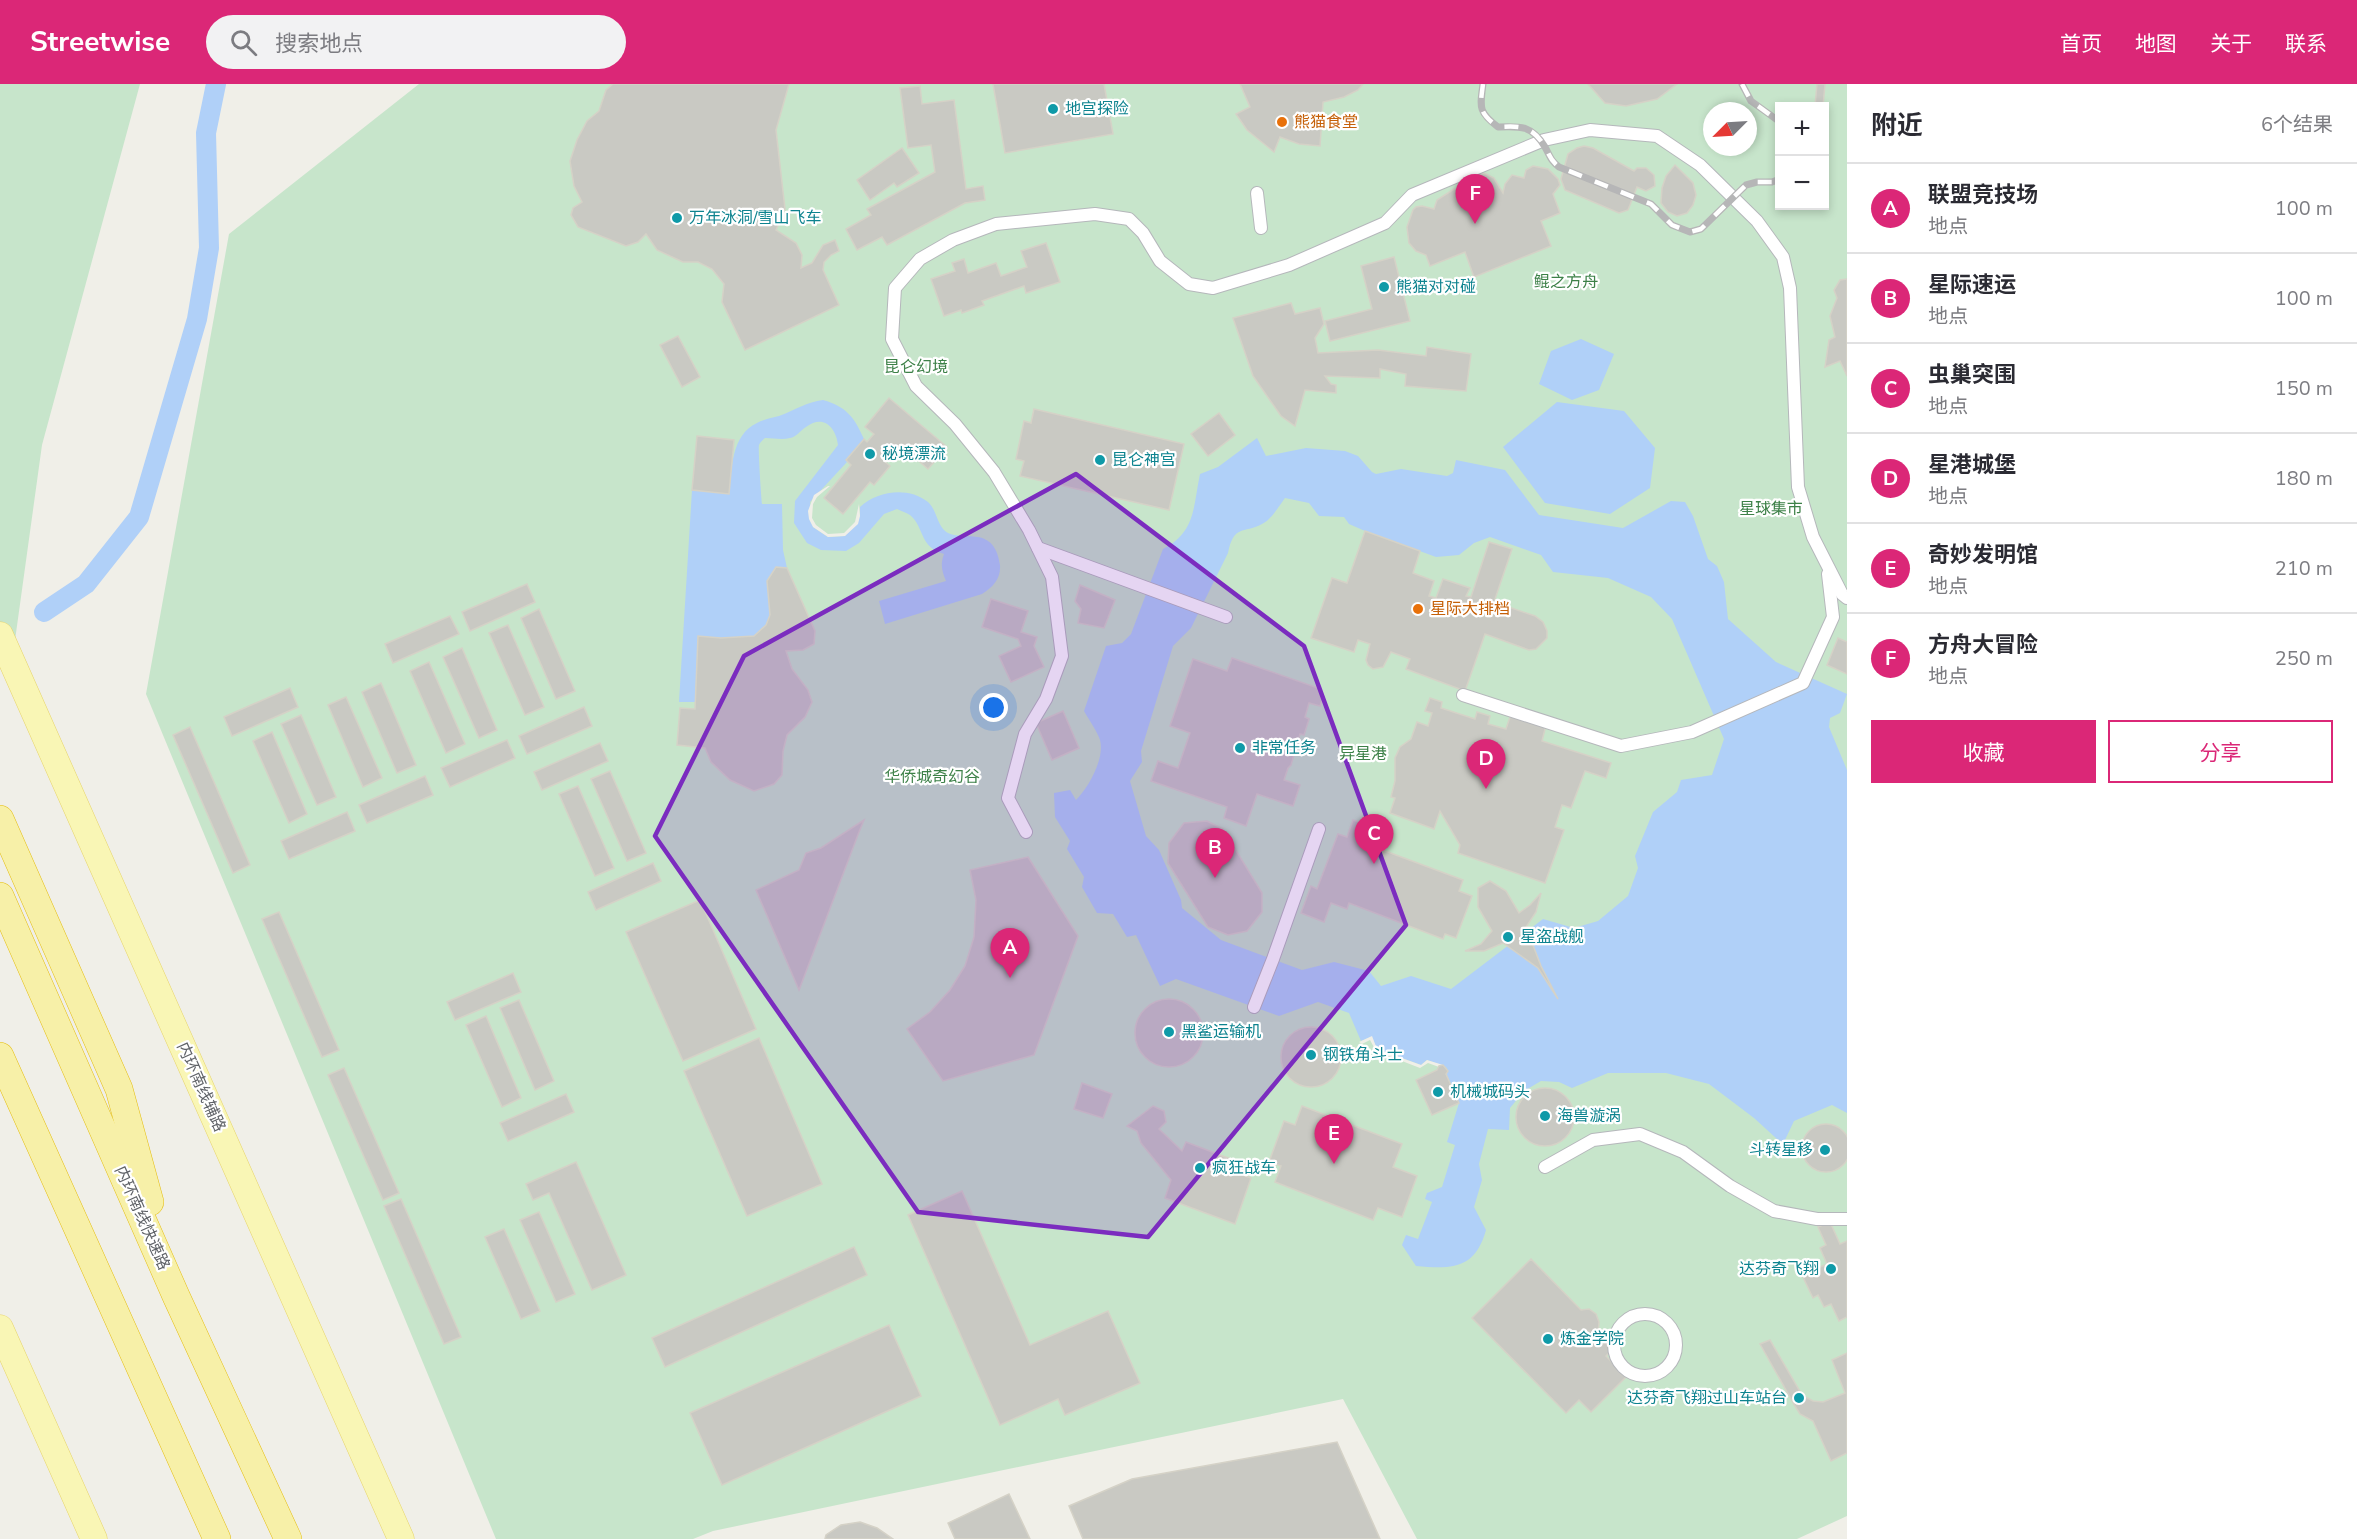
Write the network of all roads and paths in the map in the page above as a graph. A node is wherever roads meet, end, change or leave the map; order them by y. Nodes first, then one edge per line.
1 (1257, 193) dead end
2 (1261, 228) dead end
3 (1038, 548) junction
4 (1827, 565) junction
5 (1847, 598) edge
6 (1226, 617) dead end
7 (0, 635) edge
8 (1463, 695) dead end
9 (0, 819) edge
10 (1319, 829) dead end
11 (1026, 832) dead end
12 (0, 896) edge
13 (1254, 1007) dead end
14 (0, 1056) edge
15 (1545, 1167) dead end
16 (1847, 1220) edge
17 (176, 1296) junction
18 (1652, 1315) joint
19 (0, 1328) edge
20 (94, 1539) edge
21 (217, 1539) edge
22 (288, 1539) edge
23 (401, 1539) edge

1 - 2 street
3 - 4 street
3 - 6 street
3 - 11 street
4 - 5 street
4 - 8 street
7 - 23 main road, 内环南线辅路
9 - 17 highway
10 - 13 street
12 - 17 highway, 内环南线快速路
14 - 21 highway
15 - 16 street
17 - 22 highway, 内环南线快速路
18 - 18 street
19 - 20 main road

